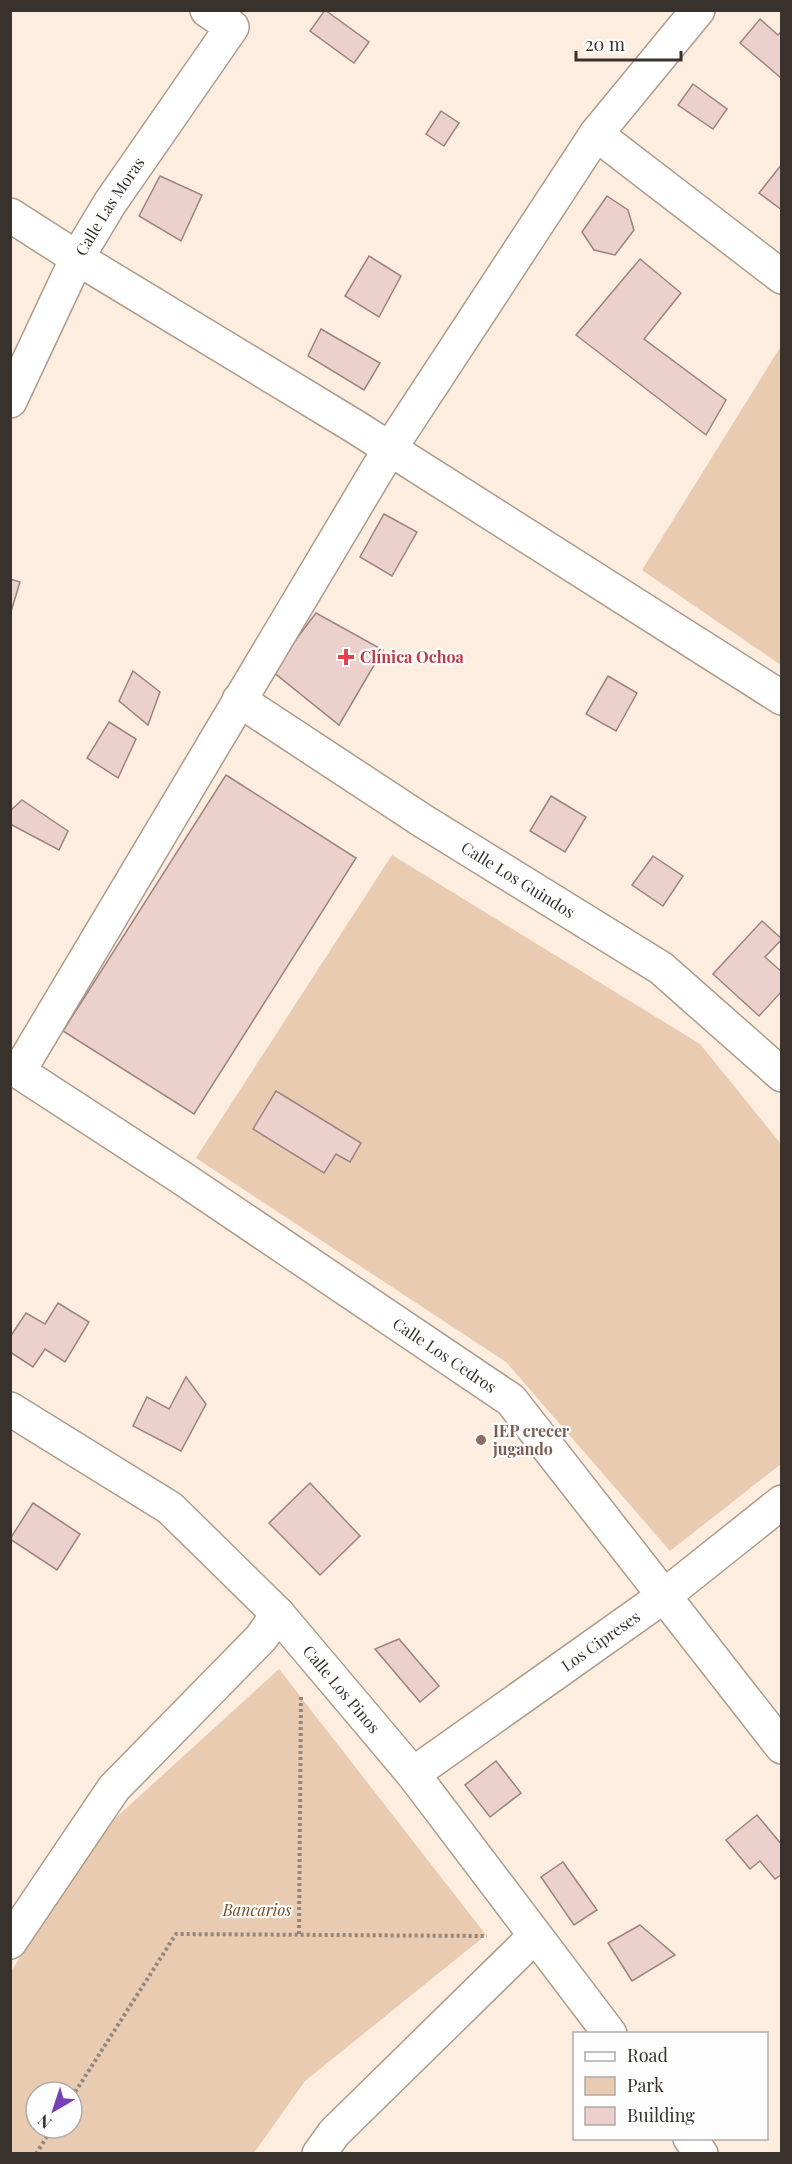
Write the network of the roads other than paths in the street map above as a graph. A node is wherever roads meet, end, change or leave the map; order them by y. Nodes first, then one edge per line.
1 (698, 10) edge
2 (220, 19) edge
3 (596, 134) junction
4 (10, 215) edge
5 (77, 258) junction
6 (782, 277) edge
7 (10, 401) edge
8 (389, 450) junction
9 (782, 698) edge
10 (239, 700) junction
11 (15, 1069) edge
12 (782, 1076) edge
13 (10, 1409) edge
14 (782, 1502) edge
15 (664, 1596) junction
16 (278, 1614) junction
17 (782, 1748) edge
18 (413, 1774) junction
19 (535, 1936) junction
20 (10, 1942) edge
21 (607, 2032) edge
22 (691, 2140) edge
23 (319, 2154) edge
24 (701, 2154) edge

1 - 3 street
2 - 5 street, Calle Las Moras
3 - 6 street
3 - 8 street
4 - 5 street
5 - 7 street, Calle Las Moras
5 - 8 street
8 - 9 street
8 - 10 street
10 - 11 street
10 - 12 street, Calle Los Guindos
11 - 15 street, Calle Los Cedros
13 - 16 street, Calle Los Pinos
14 - 15 street, Los Cipreses
15 - 17 street, Calle Los Cedros
15 - 18 street, Los Cipreses
16 - 18 street, Calle Los Pinos
16 - 20 street
18 - 19 street, Calle Los Pinos
19 - 21 street, Calle Los Pinos
19 - 23 street
22 - 24 street

